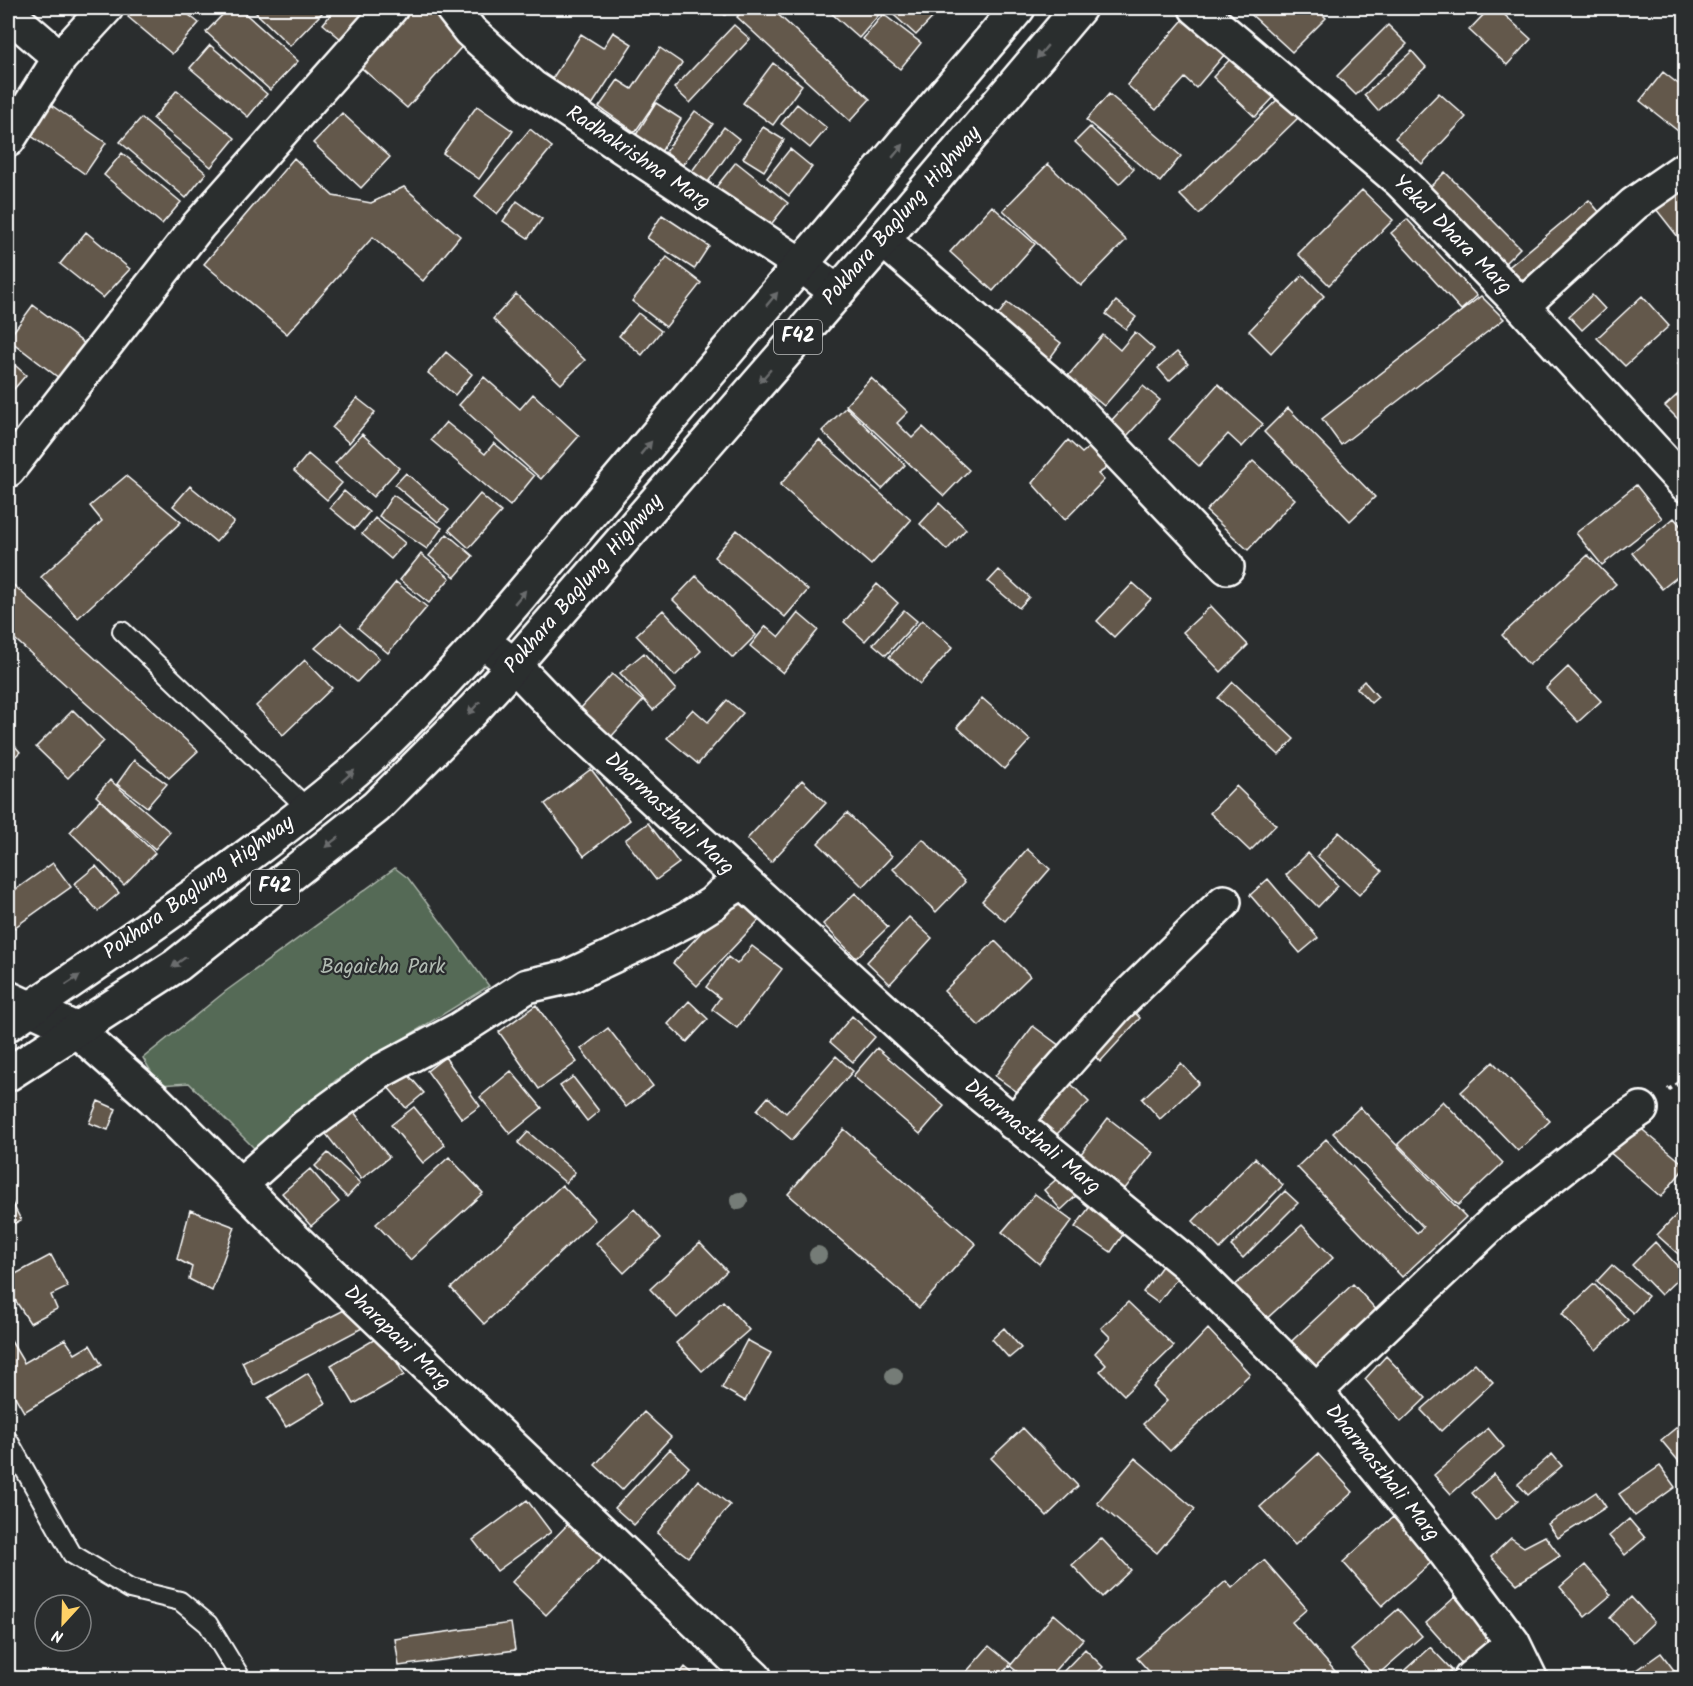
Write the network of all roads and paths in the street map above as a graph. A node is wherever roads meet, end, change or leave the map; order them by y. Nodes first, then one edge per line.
1 (106, 8) edge
2 (391, 8) edge
3 (452, 8) edge
4 (1018, 8) edge
5 (1079, 8) edge
6 (1196, 8) edge
7 (8, 13) edge
8 (60, 58) junction
9 (8, 140) edge
10 (1686, 168) edge
11 (884, 240) junction
12 (801, 265) junction
13 (837, 291) junction
14 (1522, 306) junction
15 (8, 470) edge
16 (1686, 485) edge
17 (1227, 567) dead end
18 (122, 631) dead end
19 (482, 641) junction
20 (514, 666) junction
21 (307, 808) junction
22 (743, 882) junction
23 (1224, 902) dead end
24 (16, 1010) edge
25 (75, 1029) junction
26 (8, 1074) edge
27 (1641, 1109) dead end
28 (1013, 1123) junction
29 (240, 1185) junction
30 (1316, 1391) junction
31 (8, 1440) edge
32 (1513, 1643) junction
33 (241, 1678) edge
34 (755, 1678) edge
35 (1471, 1678) edge
36 (1530, 1678) edge

1 - 8 main road
2 - 15 main road
3 - 12 main road, Radhakrishna Marg
12 -> 4 main road, Pokhara Baglung Highway / F42
5 -> 11 main road, Pokhara Baglung Highway / F42
6 - 14 main road, Yekal Dhara Marg
7 - 8 main road
8 - 9 main road
10 - 14 main road
11 - 13 main road, Pokhara Baglung Highway / F42
11 - 17 main road
12 - 13 main road, Radhakrishna Marg
19 -> 12 main road, Pokhara Baglung Highway / F42
13 -> 20 main road, Pokhara Baglung Highway / F42
14 - 16 main road, Yekal Dhara Marg
18 - 21 lane
19 - 20 main road, Dharmasthali Marg
21 -> 19 main road, Pokhara Baglung Highway / F42
20 - 22 main road, Dharmasthali Marg
20 -> 25 main road, Pokhara Baglung Highway / F42
24 -> 21 main road, Pokhara Baglung Highway / F42
22 - 28 main road, Dharmasthali Marg
22 - 29 main road
23 - 28 main road
24 - 25 main road, Dharapani Marg
25 - 26 main road, Pokhara Baglung Highway / F42
25 - 29 main road, Dharapani Marg
27 - 30 main road
28 - 30 main road, Dharmasthali Marg
29 - 34 main road, Dharapani Marg
30 - 32 main road, Dharmasthali Marg
31 - 33 lane
32 - 35 main road
32 - 36 main road, Dharmasthali Marg

